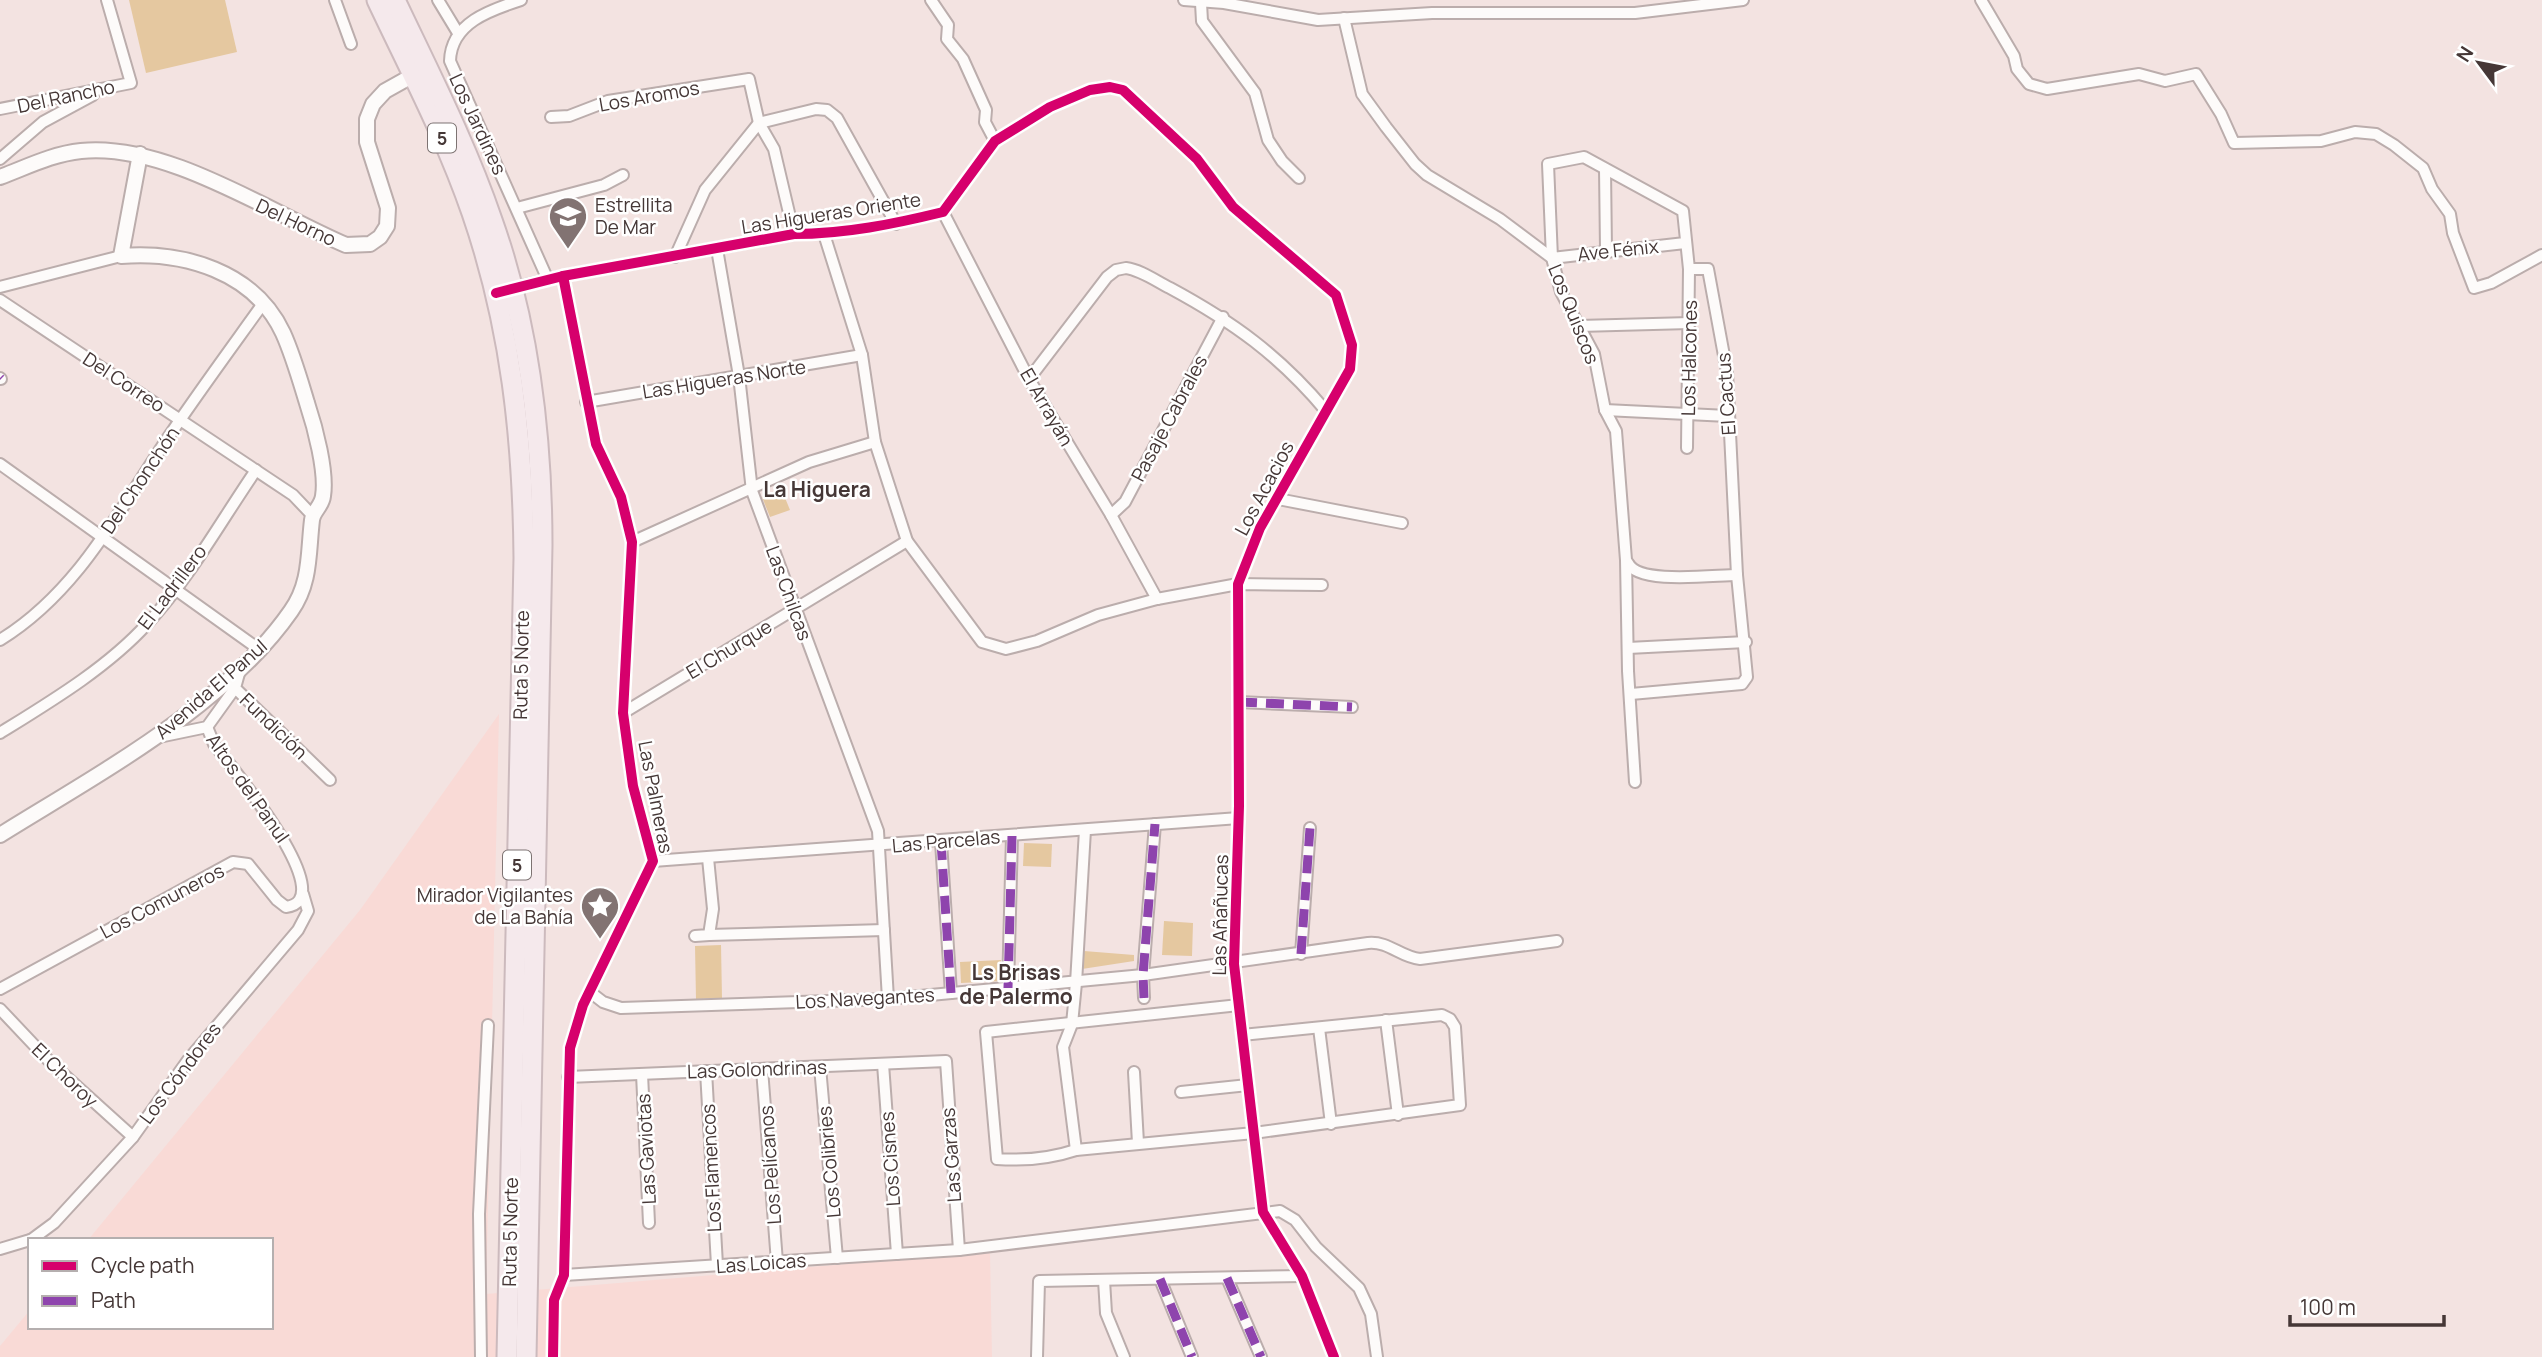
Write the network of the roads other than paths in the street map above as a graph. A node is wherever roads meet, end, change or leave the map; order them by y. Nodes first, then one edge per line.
1 (107, 0) edge
2 (335, 0) edge
3 (377, 0) edge
4 (396, 0) edge
5 (438, 0) edge
6 (521, 0) edge
7 (931, 0) edge
8 (1184, 0) edge
9 (1743, 0) edge
10 (1981, 0) edge
11 (1225, 1) edge
12 (1200, 4) junction
13 (1345, 18) junction
14 (458, 33) junction
15 (351, 44) dead end
16 (420, 72) junction
17 (115, 86) junction
18 (0, 109) edge
19 (551, 117) dead end
20 (759, 123) junction
21 (995, 141) junction
22 (140, 154) junction
23 (0, 159) edge
24 (1605, 169) junction
25 (624, 175) dead end
26 (1299, 178) dead end
27 (0, 179) edge
28 (517, 208) junction
29 (943, 212) junction
30 (896, 223) junction
31 (794, 234) junction
32 (824, 234) junction
33 (1685, 243) junction
34 (717, 249) junction
35 (1606, 250) junction
36 (2542, 255) edge
37 (121, 256) junction
38 (675, 257) junction
39 (1552, 258) junction
40 (1689, 269) junction
41 (564, 276) junction
42 (548, 280) junction
43 (0, 287) edge
44 (505, 290) junction
45 (0, 300) edge
46 (262, 305) junction
47 (1223, 317) junction
48 (1690, 323) junction
49 (1579, 326) junction
50 (862, 355) junction
51 (739, 376) junction
52 (1029, 379) junction
53 (586, 402) junction
54 (1605, 410) junction
55 (1326, 411) junction
56 (1688, 414) junction
57 (1728, 416) junction
58 (180, 419) junction
59 (875, 442) junction
60 (1687, 448) dead end
61 (0, 464) edge
62 (256, 470) junction
63 (752, 491) junction
64 (1278, 499) junction
65 (1111, 515) junction
66 (313, 516) junction
67 (1402, 523) dead end
68 (102, 537) junction
69 (907, 541) junction
70 (632, 542) junction
71 (1626, 560) junction
72 (1737, 575) junction
73 (1238, 584) junction
74 (1322, 585) dead end
75 (174, 589) junction
76 (1157, 599) junction
77 (794, 610) junction
78 (0, 640) edge
79 (1746, 642) junction
80 (1628, 648) junction
81 (260, 650) junction
82 (242, 666) junction
83 (235, 688) junction
84 (1631, 694) junction
85 (1239, 702) junction
86 (1352, 707) dead end
87 (623, 713) junction
88 (206, 727) junction
89 (0, 733) edge
90 (159, 737) junction
91 (330, 780) dead end
92 (1635, 782) dead end
93 (1239, 818) junction
94 (1156, 824) junction
95 (1310, 828) dead end
96 (1085, 830) junction
97 (0, 835) edge
98 (1012, 836) junction
99 (941, 842) junction
100 (879, 847) junction
101 (708, 858) junction
102 (653, 862) junction
103 (303, 894) junction
104 (884, 930) junction
105 (709, 935) junction
106 (695, 936) dead end
107 (1557, 942) dead end
108 (1301, 954) junction
109 (1234, 964) junction
110 (1143, 975) junction
111 (1076, 983) junction
112 (1008, 988) junction
113 (0, 989) edge
114 (590, 992) junction
115 (951, 993) junction
116 (1144, 998) dead end
117 (888, 999) junction
118 (1239, 1005) junction
119 (0, 1009) edge
120 (1386, 1020) junction
121 (1072, 1024) junction
122 (488, 1025) dead end
123 (1319, 1028) junction
124 (1242, 1035) junction
125 (946, 1061) joint
126 (883, 1064) junction
127 (820, 1066) junction
128 (762, 1069) junction
129 (706, 1072) junction
130 (1134, 1072) dead end
131 (642, 1074) junction
132 (568, 1077) junction
133 (1248, 1085) junction
134 (1181, 1093) dead end
135 (1398, 1115) junction
136 (1331, 1124) junction
137 (1254, 1133) junction
138 (133, 1137) junction
139 (1138, 1143) junction
140 (1076, 1150) junction
141 (1263, 1212) junction
142 (649, 1223) dead end
143 (34, 1238) edge
144 (28, 1241) edge
145 (0, 1249) edge
146 (959, 1250) junction
147 (897, 1254) junction
148 (837, 1258) junction
149 (777, 1262) junction
150 (717, 1265) junction
151 (564, 1275) junction
152 (1302, 1276) junction
153 (1227, 1278) junction
154 (1160, 1279) junction
155 (1104, 1280) junction
156 (481, 1357) edge
157 (507, 1357) edge
158 (526, 1357) edge
159 (553, 1357) edge
160 (1037, 1357) edge
161 (1124, 1357) edge
162 (1192, 1357) edge
163 (1261, 1357) edge
164 (1334, 1357) edge
165 (1377, 1357) edge

1 - 17 street, Del Rancho
2 - 15 street
3 - 16 highway, Ruta 5 Norte / 5
4 - 16 highway, Ruta 5 Norte / 5
5 - 14 street
6 - 14 street
7 - 21 street
8 - 12 street
9 - 13 street
10 - 36 street
11 - 12 street
11 - 13 street
12 - 26 street
13 - 39 street, Los Quiscos
14 - 28 street, Los Jardines
16 - 22 street, Del Horno
16 - 44 highway, Ruta 5 Norte / 5
17 - 18 street, Del Rancho
17 - 23 street
19 - 20 street, Los Aromos
20 - 30 street
20 - 31 street
20 - 38 street
21 - 29 street, Las Higueras Oriente
21 - 55 street, Las Higueras Oriente
22 - 27 street, Del Horno
22 - 37 street
24 - 33 street
24 - 35 street
24 - 39 street
25 - 28 street
28 - 42 street, Los Jardines
29 - 30 street, Las Higueras Oriente
29 - 52 street, El Arrayán
30 - 32 street, Las Higueras Oriente
31 - 32 street, Las Higueras Oriente
31 - 34 street, Las Higueras Oriente
32 - 50 street
33 - 35 street, Ave Fénix
33 - 40 street
34 - 38 street, Las Higueras Oriente
34 - 51 street, Las Chilcas
35 - 39 street, Ave Fénix
37 - 43 street, Avenida El Panul
37 - 46 street, Avenida El Panul
38 - 41 street, Las Higueras Oriente
39 - 49 street, Los Quiscos
40 - 48 street, Los Halcones
40 - 57 street, El Cactus
41 - 42 street, Las Higueras Oriente
41 - 53 street, Las Palmeras
42 - 44 street, Las Higueras Oriente
44 - 157 highway, Ruta 5 Norte / 5
44 - 158 highway, Ruta 5 Norte / 5
45 - 58 street, Del Correo
46 - 58 street, Del Chonchón
46 - 66 street, Avenida El Panul
47 - 52 street
47 - 55 street
47 - 65 street, Pasaje Cabrales
48 - 49 street
48 - 56 street, Los Halcones
49 - 54 street, Los Quiscos
50 - 51 street, Las Higueras Norte
50 - 59 street
51 - 53 street, Las Higueras Norte
51 - 63 street, Las Chilcas
52 - 65 street, El Arrayán
53 - 70 street, Las Palmeras
54 - 56 street
54 - 71 street, Los Quiscos
55 - 64 street, Los Acacios
56 - 57 street
56 - 60 street, Los Halcones
57 - 72 street, El Cactus
58 - 62 street, Del Correo
58 - 68 street, Del Chonchón
59 - 63 street
59 - 69 street
61 - 68 street
62 - 66 street, Del Correo
62 - 75 street, El Ladrillero
63 - 70 street
63 - 77 street, Las Chilcas
64 - 67 street
64 - 73 street, Los Acacios
65 - 76 street, El Arrayán
66 - 81 street, Avenida El Panul
68 - 75 street
68 - 78 street, Del Chonchón
69 - 76 street
69 - 77 street, El Churque
70 - 87 street, Las Palmeras
71 - 72 street
71 - 80 street, Los Quiscos
72 - 79 street, El Cactus
73 - 74 street
73 - 76 street
73 - 85 street, Las Añañucas
75 - 81 street
75 - 89 street, El Ladrillero
77 - 87 street, El Churque
77 - 100 street, Las Chilcas
79 - 80 street
79 - 84 street, El Cactus
80 - 84 street, Los Quiscos
81 - 82 street, Avenida El Panul
82 - 83 street, Fundición
82 - 90 street, Avenida El Panul
83 - 88 street, Altos del Panul
83 - 91 street, Fundición
84 - 92 street, Los Quiscos
85 - 86 street
85 - 93 street, Las Añañucas
87 - 102 street, Las Palmeras
88 - 90 street, Altos del Panul
88 - 103 street, Altos del Panul
90 - 97 street, Avenida El Panul
93 - 94 street, Las Parcelas
93 - 109 street, Las Añañucas
94 - 96 street, Las Parcelas
94 - 110 street
95 - 108 street
96 - 98 street, Las Parcelas
96 - 111 street
98 - 99 street, Las Parcelas
98 - 112 street
99 - 100 street, Las Parcelas
99 - 115 street
100 - 101 street, Las Parcelas
100 - 104 street, Las Chilcas
101 - 102 street, Las Parcelas
101 - 105 street
102 - 114 street, Las Palmeras
103 - 113 street, Los Comuneros
103 - 138 street, Los Cóndores
104 - 105 street
104 - 117 street, Las Chilcas
105 - 106 street
107 - 108 street, Los Navegantes
108 - 109 street, Los Navegantes
109 - 110 street, Los Navegantes
109 - 118 street, Las Añañucas
110 - 111 street, Los Navegantes
110 - 116 street
111 - 112 street, Los Navegantes
111 - 121 street
112 - 115 street, Los Navegantes
114 - 117 street, Los Navegantes
114 - 132 street, Las Palmeras
115 - 117 street, Los Navegantes
118 - 121 street
118 - 124 street, Las Añañucas
119 - 138 street, El Choroy
120 - 123 street
120 - 135 street
120 - 135 street
121 - 140 street
121 - 140 street
122 - 156 street
123 - 124 street
123 - 136 street
124 - 133 street, Las Añañucas
125 - 126 street, Las Golondrinas
125 - 146 street, Las Garzas
126 - 127 street, Las Golondrinas
126 - 147 street, Los Cisnes
127 - 128 street, Las Golondrinas
127 - 148 street, Los Colibries
128 - 129 street, Las Golondrinas
128 - 149 street, Los Pelícanos
129 - 131 street, Las Golondrinas
129 - 150 street, Los Flamencos
130 - 139 street
131 - 132 street, Las Golondrinas
131 - 142 street, Las Gaviotas
132 - 151 street, Las Palmeras
133 - 134 street
133 - 137 street, Las Añañucas
135 - 136 street
136 - 137 street
137 - 139 street
137 - 141 street, Las Añañucas
138 - 143 street, Los Cóndores
139 - 140 street
141 - 146 street, Las Loicas
141 - 152 street, Las Añañucas
141 - 165 street
144 - 145 street, Los Cóndores
146 - 147 street, Las Loicas
147 - 148 street, Las Loicas
148 - 149 street, Las Loicas
149 - 150 street, Las Loicas
150 - 151 street, Las Loicas
151 - 159 street, Las Palmeras
152 - 153 street
152 - 164 street, Las Añañucas
153 - 154 street
153 - 163 street
154 - 155 street
154 - 162 street
155 - 160 street
155 - 161 street

